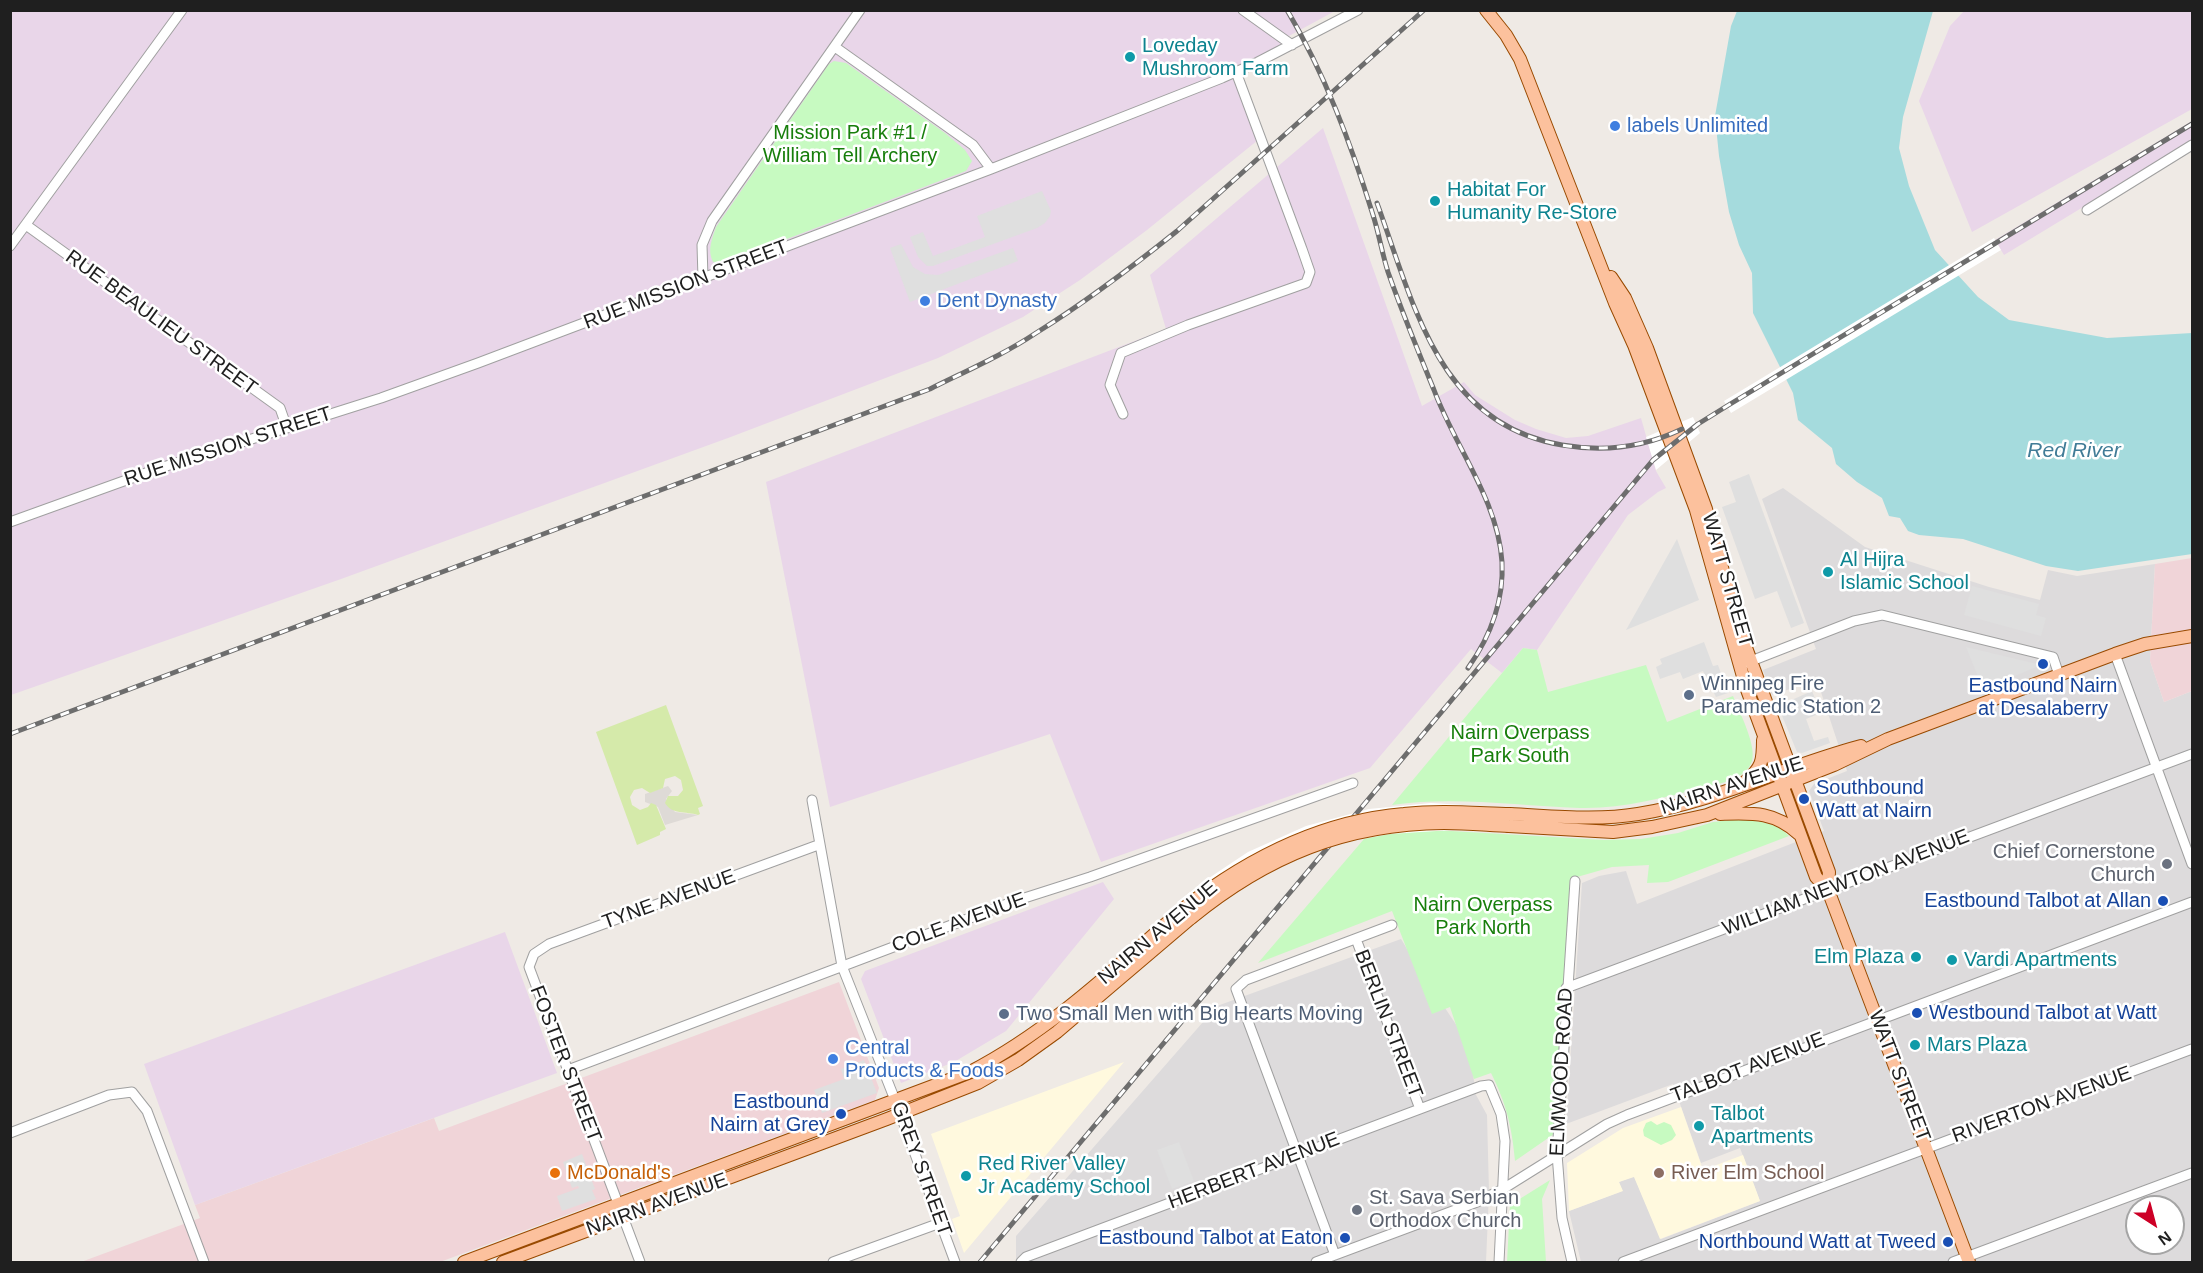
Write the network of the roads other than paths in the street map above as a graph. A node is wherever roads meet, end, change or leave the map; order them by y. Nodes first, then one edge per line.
1 (182, 10) edge
2 (860, 10) edge
3 (1243, 10) edge
4 (1358, 10) edge
5 (1486, 10) edge
6 (1350, 13) edge
7 (1292, 45) junction
8 (834, 47) junction
9 (1236, 72) junction
10 (2193, 145) edge
11 (991, 170) junction
12 (2087, 210) dead end
13 (26, 225) junction
14 (10, 246) edge
15 (703, 278) junction
16 (1124, 414) dead end
17 (287, 428) junction
18 (10, 522) edge
19 (2193, 636) edge
20 (2115, 654) junction
21 (1745, 663) junction
22 (2059, 675) junction
23 (1763, 733) junction
24 (1888, 739) junction
25 (2193, 754) edge
26 (1792, 767) junction
27 (2157, 767) junction
28 (1777, 772) junction
29 (1797, 781) junction
30 (1353, 783) dead end
31 (1783, 787) junction
32 (1736, 788) junction
33 (812, 800) dead end
34 (1707, 815) junction
35 (1509, 820) junction
36 (1801, 836) junction
37 (818, 844) junction
38 (2193, 864) edge
39 (1575, 881) dead end
40 (1828, 890) junction
41 (2193, 902) edge
42 (1187, 913) junction
43 (1392, 925) dead end
44 (1356, 939) junction
45 (842, 966) junction
46 (529, 967) joint
47 (1566, 988) junction
48 (1878, 1019) junction
49 (2193, 1049) edge
50 (568, 1070) junction
51 (896, 1100) junction
52 (1420, 1109) junction
53 (900, 1114) junction
54 (10, 1133) edge
55 (801, 1136) junction
56 (1926, 1148) junction
57 (791, 1154) junction
58 (1557, 1154) junction
59 (1297, 1155) junction
60 (719, 1167) junction
61 (2193, 1173) edge
62 (722, 1181) junction
63 (1503, 1189) junction
64 (618, 1205) junction
65 (622, 1218) junction
66 (940, 1223) junction
67 (536, 1235) junction
68 (540, 1249) junction
69 (1335, 1255) junction
70 (1968, 1260) edge
71 (471, 1261) edge
72 (204, 1263) edge
73 (503, 1263) edge
74 (640, 1263) edge
75 (833, 1263) edge
76 (955, 1263) edge
77 (1021, 1263) edge
78 (1316, 1263) edge
79 (1499, 1263) edge
80 (1572, 1263) edge
81 (1623, 1263) edge
82 (1953, 1263) edge

1 - 13 street
2 - 8 street
3 - 7 street
4 - 6 street, RUE MISSION STREET
5 - 21 main road, WATT STREET
6 - 7 street, RUE MISSION STREET
7 - 9 street, RUE MISSION STREET
8 - 11 street
8 - 15 street
9 - 11 street, RUE MISSION STREET
9 - 16 street
10 - 12 street
11 - 15 street, RUE MISSION STREET
13 - 14 street
13 - 17 street, RUE BEAULIEU STREET
15 - 17 street, RUE MISSION STREET
17 - 18 street, RUE MISSION STREET
19 - 20 main road, NAIRN AVENUE
20 - 22 main road, NAIRN AVENUE
20 - 27 street
21 - 22 street
21 - 23 main road, WATT STREET
21 - 26 main road, WATT STREET
22 - 24 main road, NAIRN AVENUE
23 - 28 main road, WATT STREET
23 - 32 main road
24 - 26 main road, NAIRN AVENUE
24 - 29 main road, NAIRN AVENUE
25 - 27 street, WILLIAM NEWTON AVENUE
26 - 28 main road, NAIRN AVENUE
26 - 29 main road, WATT STREET
27 - 38 street
27 - 40 street, WILLIAM NEWTON AVENUE
28 - 31 main road, WATT STREET
28 - 32 main road, NAIRN AVENUE
29 - 31 main road, NAIRN AVENUE
29 - 40 main road, WATT STREET
30 - 45 street, COLE AVENUE
31 - 34 main road, NAIRN AVENUE
31 - 36 main road, WATT STREET
32 - 35 main road, NAIRN AVENUE
33 - 37 street, GREY STREET
34 - 35 main road, NAIRN AVENUE
34 - 36 main road
35 - 42 main road, NAIRN AVENUE, bridge
36 - 40 main road, WATT STREET
37 - 45 street, GREY STREET
37 - 46 street, TYNE AVENUE
39 - 47 street, ELMWOOD ROAD
40 - 47 street, WILLIAM NEWTON AVENUE
40 - 48 main road, WATT STREET
41 - 48 street, TALBOT AVENUE
42 - 51 main road, NAIRN AVENUE
42 - 53 main road, NAIRN AVENUE
43 - 44 street
44 - 52 street, BERLIN STREET
44 - 59 street
45 - 50 street, COLE AVENUE
45 - 51 street, GREY STREET
46 - 50 street, FOSTER STREET
47 - 58 street, ELMWOOD ROAD
48 - 56 main road, WATT STREET
48 - 58 street, TALBOT AVENUE
49 - 56 street, RIVERTON AVENUE
50 - 64 street, FOSTER STREET
51 - 53 street, GREY STREET
51 - 55 main road, NAIRN AVENUE
52 - 59 street, HERBERT AVENUE
52 - 63 street, HERBERT AVENUE
53 - 57 main road, NAIRN AVENUE
53 - 66 street, GREY STREET
54 - 72 street
55 - 57 main road
55 - 60 main road, NAIRN AVENUE
56 - 70 main road, WATT STREET
56 - 81 street, RIVERTON AVENUE
57 - 62 main road, NAIRN AVENUE
58 - 63 street, TALBOT AVENUE
58 - 80 street, ELMWOOD ROAD
59 - 69 street
59 - 77 street, HERBERT AVENUE
60 - 62 main road
60 - 64 main road, NAIRN AVENUE
61 - 70 street
62 - 65 main road, NAIRN AVENUE
63 - 69 street, TALBOT AVENUE
63 - 79 street
64 - 65 street, FOSTER STREET
64 - 67 main road, NAIRN AVENUE
65 - 68 main road, NAIRN AVENUE
65 - 74 street, FOSTER STREET
66 - 75 street
66 - 76 street, GREY STREET
67 - 68 main road
67 - 71 main road, NAIRN AVENUE
68 - 73 main road, NAIRN AVENUE
69 - 78 street, TALBOT AVENUE
70 - 82 street

